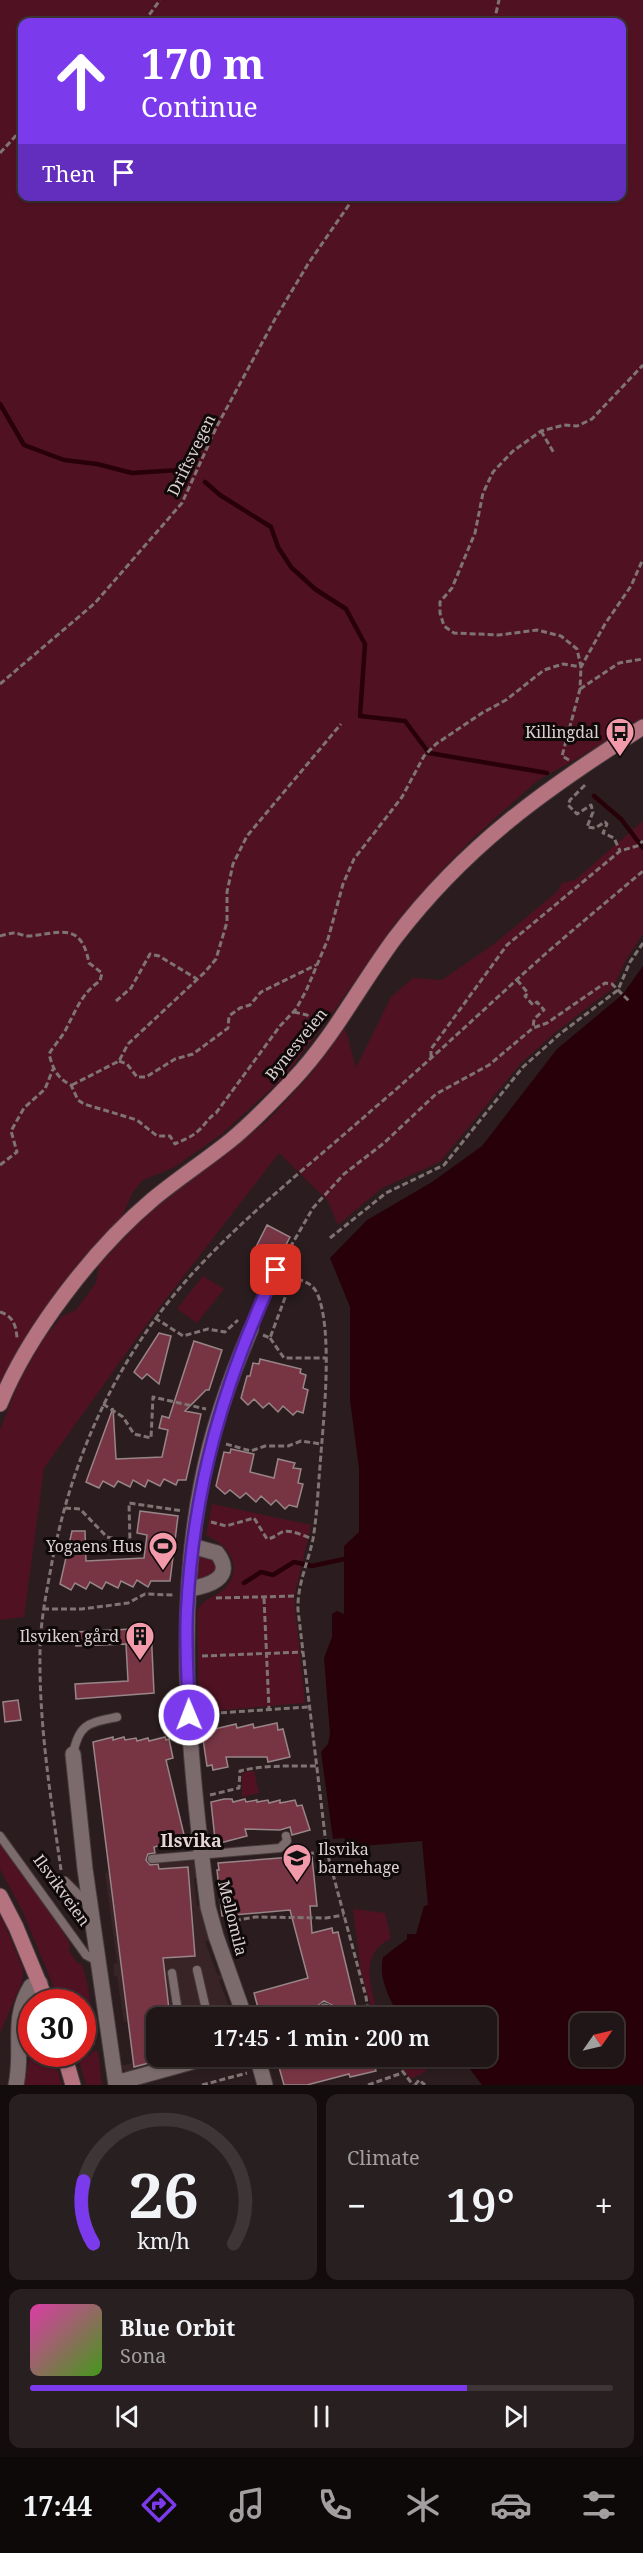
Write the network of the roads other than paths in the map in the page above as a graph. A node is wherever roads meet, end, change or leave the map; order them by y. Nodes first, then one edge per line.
1 (643, 727) edge
2 (276, 1270) road end
3 (251, 1329) joint
4 (0, 1404) edge
5 (192, 1546) junction
6 (188, 1592) junction
7 (117, 1717) dead end
8 (73, 1754) joint
9 (0, 1836) edge
10 (286, 1836) dead end
11 (202, 1854) junction
12 (152, 1859) dead end
13 (65, 1881) road end
14 (0, 1896) edge
15 (91, 1907) junction
16 (99, 1961) junction
17 (197, 1970) dead end
18 (172, 1973) dead end
19 (40, 1983) junction
20 (42, 1989) edge
21 (177, 2007) edge
22 (205, 2007) edge
23 (241, 2007) edge
24 (68, 2067) edge
25 (170, 2067) edge
26 (260, 2067) edge
27 (142, 2080) edge
28 (116, 2084) edge
29 (16, 2085) edge
30 (73, 2085) edge
31 (265, 2085) edge

1 - 4 main road, Bynesveien
2 - 3 lane
3 - 5 street, Mellomila
5 - 6 street, Mellomila
5 - 6 street
6 - 11 street, Mellomila
7 - 8 lane
8 - 15 street, Ilsvikveien
9 - 16 lane, Ilsvikveien
10 - 11 lane
11 - 12 lane
11 - 23 street, Mellomila
13 - 15 lane, Ilsvikveien
14 - 19 main road
15 - 16 street, Ilsvikveien
16 - 28 street, Ilsvikveien
17 - 22 lane
18 - 21 lane
19 - 20 main road
19 - 29 street
24 - 30 main road
25 - 27 street
26 - 31 street
27 - 28 street

